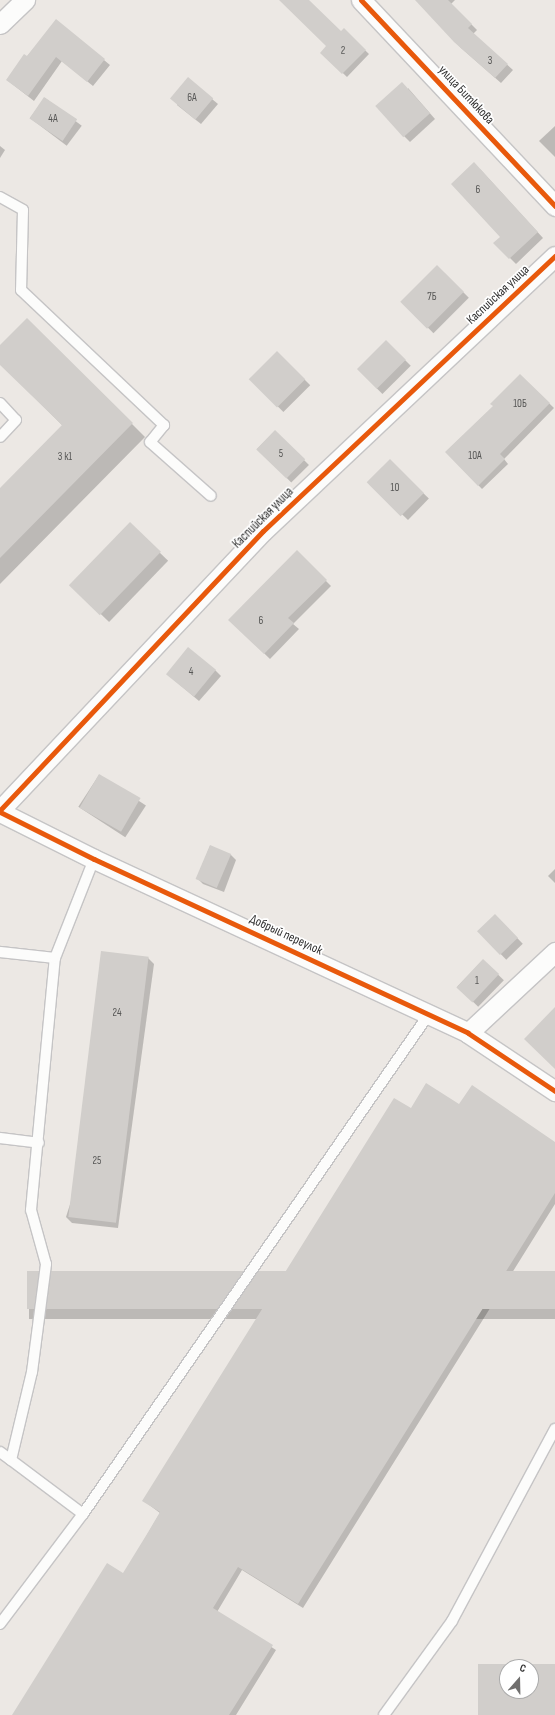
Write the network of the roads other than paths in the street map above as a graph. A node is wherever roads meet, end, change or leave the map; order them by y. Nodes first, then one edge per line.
1 (25, 0) edge
2 (361, 0) edge
3 (0, 24) edge
4 (0, 197) edge
5 (555, 206) edge
6 (555, 256) edge
7 (0, 403) edge
8 (0, 437) edge
9 (211, 496) dead end
10 (0, 811) edge
11 (94, 859) junction
12 (0, 952) edge
13 (555, 952) edge
14 (55, 958) junction
15 (429, 1014) junction
16 (468, 1033) junction
17 (555, 1090) edge
18 (0, 1138) edge
19 (39, 1143) junction
20 (555, 1429) edge
21 (0, 1452) edge
22 (11, 1460) junction
23 (83, 1514) junction
24 (0, 1624) edge
25 (384, 1715) edge

1 - 3 street
2 - 5 street, улица Битюкова
4 - 9 lane
6 - 10 street, Каспийская улица
7 - 8 lane
10 - 11 street, Добрый переулок
11 - 14 lane
11 - 15 street, Добрый переулок
12 - 14 lane
13 - 16 street
14 - 19 lane
15 - 16 street, Добрый переулок
15 - 23 lane
16 - 17 street, Добрый переулок
18 - 19 lane
19 - 22 lane
20 - 25 lane
21 - 22 lane
22 - 23 lane
23 - 24 lane

